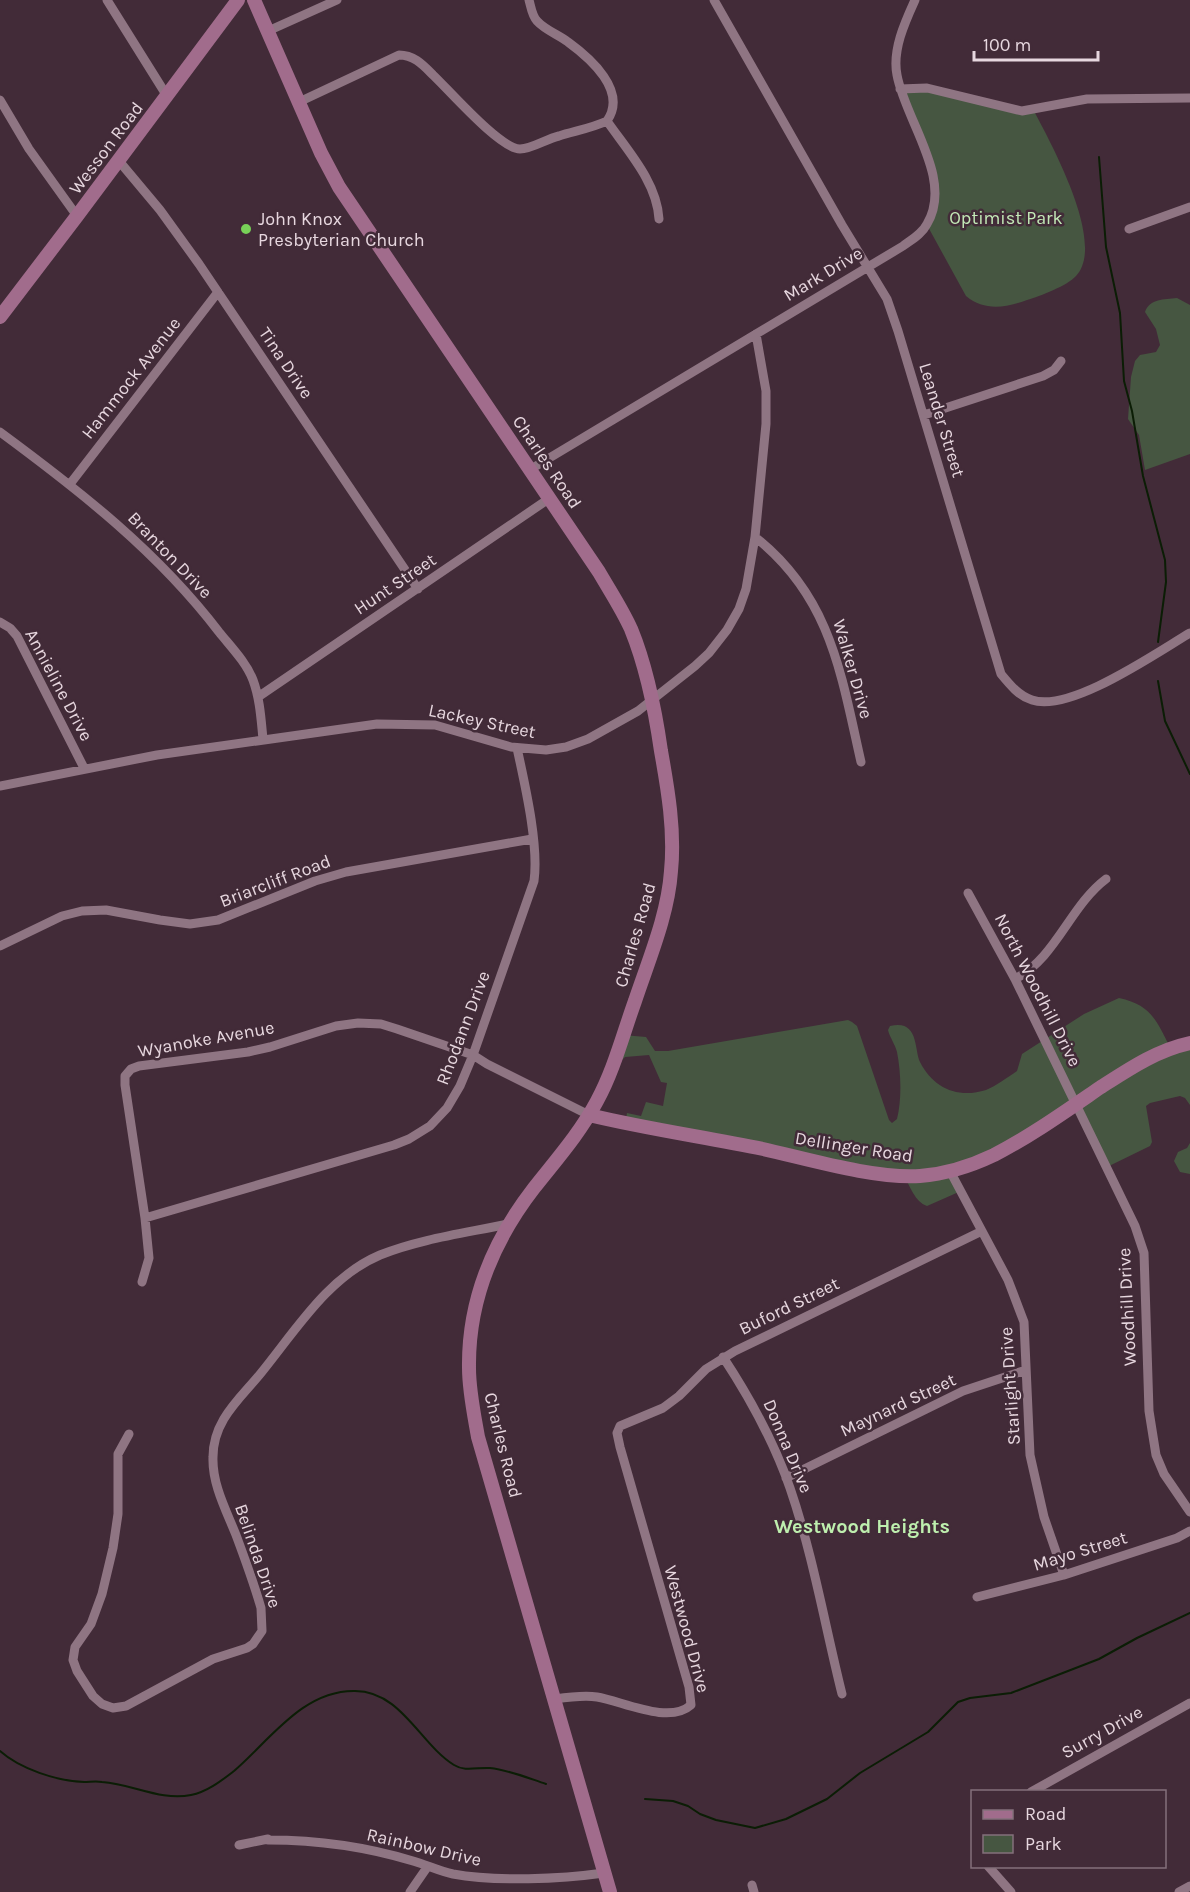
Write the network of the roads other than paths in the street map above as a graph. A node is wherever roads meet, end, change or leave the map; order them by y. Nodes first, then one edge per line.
1 (106, 0) edge
2 (238, 0) edge
3 (254, 0) edge
4 (337, 0) edge
5 (529, 0) edge
6 (714, 0) edge
7 (914, 0) edge
8 (268, 31) junction
9 (900, 89) junction
10 (167, 96) junction
11 (1190, 98) edge
12 (0, 100) edge
13 (299, 102) junction
14 (607, 121) junction
15 (119, 161) junction
16 (1190, 207) edge
17 (77, 216) junction
18 (659, 219) dead end
19 (1129, 229) dead end
20 (868, 267) junction
21 (218, 292) junction
22 (0, 317) edge
23 (756, 334) junction
24 (1061, 361) dead end
25 (924, 415) junction
26 (0, 432) edge
27 (531, 469) junction
28 (70, 484) junction
29 (550, 498) junction
30 (755, 537) junction
31 (418, 589) junction
32 (0, 622) edge
33 (1190, 633) edge
34 (258, 697) junction
35 (653, 699) junction
36 (263, 739) junction
37 (517, 748) junction
38 (861, 762) dead end
39 (84, 768) junction
40 (0, 786) edge
41 (532, 838) junction
42 (1106, 879) dead end
43 (968, 893) dead end
44 (0, 946) edge
45 (1015, 979) junction
46 (1190, 1043) edge
47 (473, 1055) junction
48 (1077, 1103) junction
49 (589, 1115) junction
50 (950, 1171) junction
51 (146, 1218) junction
52 (508, 1224) junction
53 (982, 1231) junction
54 (142, 1282) dead end
55 (723, 1357) junction
56 (1026, 1370) junction
57 (620, 1426) joint
58 (129, 1434) dead end
59 (786, 1478) junction
60 (1190, 1512) edge
61 (1190, 1531) edge
62 (1064, 1575) junction
63 (977, 1597) dead end
64 (842, 1694) dead end
65 (555, 1699) junction
66 (1190, 1703) edge
67 (1033, 1790) edge
68 (239, 1845) dead end
69 (428, 1866) junction
70 (990, 1868) edge
71 (604, 1873) junction
72 (1190, 1886) edge
73 (410, 1892) edge
74 (610, 1892) edge
75 (1011, 1892) edge
76 (1179, 1892) edge

1 - 10 street
2 - 10 street, Wesson Road
3 - 8 street, Charles Road
4 - 8 street
5 - 14 street
6 - 20 street, Leander Street
7 - 9 street, Mark Drive
8 - 13 street, Charles Road
9 - 11 street
9 - 20 street, Mark Drive
10 - 15 street, Wesson Road
12 - 17 street
13 - 14 street
13 - 27 street, Charles Road
14 - 18 street
15 - 17 street, Wesson Road
15 - 21 street, Tina Drive
16 - 19 street
17 - 22 street, Wesson Road
20 - 23 street, Mark Drive
20 - 25 street, Leander Street
21 - 28 street, Hammock Avenue
21 - 31 street, Tina Drive
23 - 27 street, Mark Drive
23 - 30 street, Lackey Street
24 - 25 street
25 - 33 street, Leander Street
26 - 28 street, Branton Drive
27 - 29 street, Charles Road
28 - 34 street, Branton Drive
29 - 31 street, Hunt Street
29 - 35 street, Charles Road
30 - 35 street, Lackey Street
30 - 38 street, Walker Drive
31 - 34 street, Hunt Street
32 - 39 street, Annieline Drive
34 - 36 street, Branton Drive
35 - 37 street, Lackey Street
35 - 49 street, Charles Road
36 - 37 street, Lackey Street
36 - 39 street, Lackey Street
37 - 41 street, Rhodann Drive
39 - 40 street, Lackey Street
41 - 44 street, Briarcliff Road
41 - 47 street, Rhodann Drive
42 - 45 street
43 - 45 street, North Woodhill Drive
45 - 48 street, North Woodhill Drive
46 - 48 street, Dellinger Road
47 - 49 street, Wyanoke Avenue
47 - 51 street, Rhodann Drive
47 - 51 street, Wyanoke Avenue
48 - 50 street, Dellinger Road
48 - 60 street, Woodhill Drive
49 - 50 street, Dellinger Road
49 - 52 street, Charles Road
50 - 53 street, Starlight Drive
51 - 54 street, Wyanoke Avenue
52 - 58 street, Belinda Drive
52 - 65 street, Charles Road
53 - 55 street, Buford Street
53 - 56 street, Starlight Drive
55 - 57 street, Buford Street
55 - 59 street, Donna Drive
56 - 59 street, Maynard Street
56 - 62 street, Starlight Drive
57 - 65 street, Westwood Drive
59 - 64 street, Donna Drive
61 - 62 street, Mayo Street
62 - 63 street, Mayo Street
65 - 71 street, Charles Road
66 - 67 street, Surry Drive
68 - 69 street, Rainbow Drive
69 - 71 street, Rainbow Drive
69 - 73 street
70 - 75 street
71 - 74 street, Charles Road
72 - 76 street

